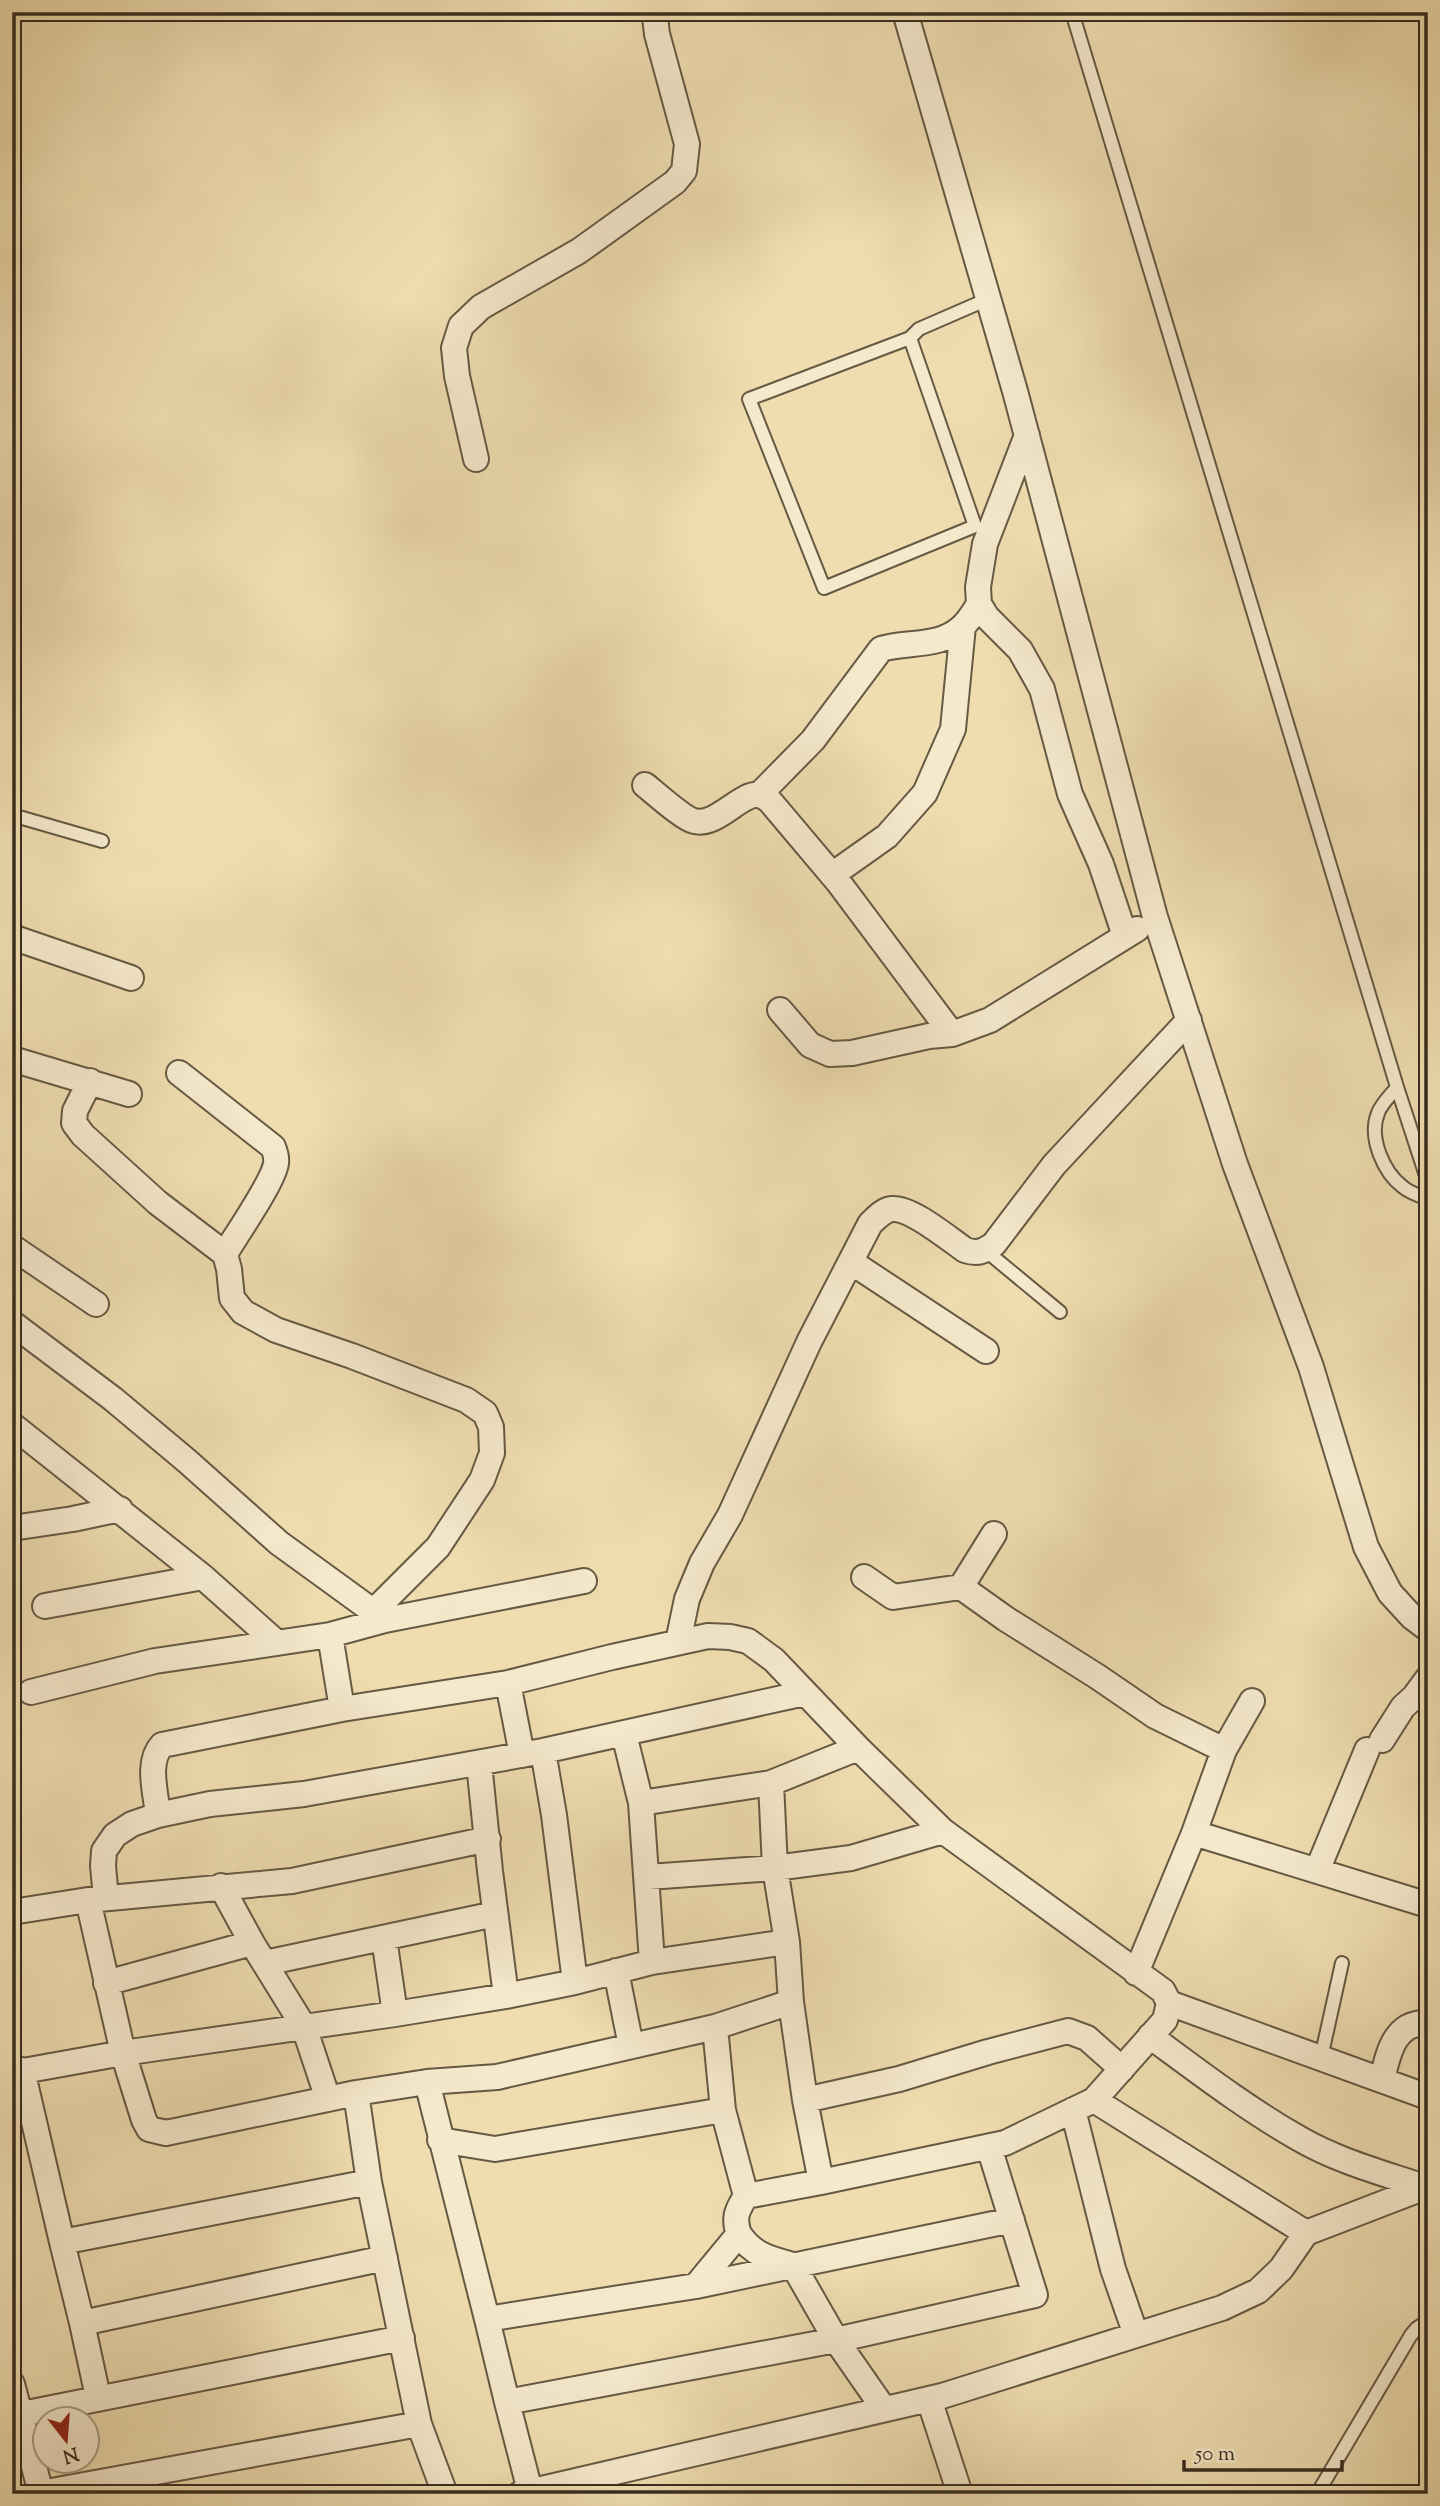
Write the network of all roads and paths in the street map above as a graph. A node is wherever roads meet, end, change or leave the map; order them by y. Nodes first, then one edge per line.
1 (658, 12) edge
2 (905, 12) edge
3 (1072, 12) edge
4 (988, 299) junction
5 (910, 338) junction
6 (1027, 435) junction
7 (476, 459) dead end
8 (979, 604) junction
9 (963, 626) junction
10 (645, 785) dead end
11 (759, 794) junction
12 (12, 815) edge
13 (102, 841) dead end
14 (832, 875) junction
15 (1155, 917) junction
16 (1125, 936) junction
17 (12, 937) edge
18 (131, 978) dead end
19 (780, 1010) dead end
20 (1189, 1020) junction
21 (952, 1034) junction
22 (12, 1059) edge
23 (179, 1073) dead end
24 (90, 1081) junction
25 (1397, 1087) junction
26 (129, 1094) dead end
27 (1428, 1182) edge
28 (1428, 1199) edge
29 (12, 1248) edge
30 (985, 1251) junction
31 (225, 1254) junction
32 (851, 1262) junction
33 (96, 1304) dead end
34 (1060, 1312) dead end
35 (12, 1323) edge
36 (986, 1351) dead end
37 (12, 1426) edge
38 (120, 1509) junction
39 (12, 1528) edge
40 (994, 1534) dead end
41 (203, 1577) junction
42 (864, 1577) dead end
43 (584, 1581) dead end
44 (961, 1587) junction
45 (45, 1606) dead end
46 (380, 1616) junction
47 (1428, 1629) edge
48 (330, 1635) junction
49 (276, 1642) junction
50 (678, 1642) junction
51 (1428, 1678) edge
52 (508, 1683) junction
53 (31, 1692) dead end
54 (805, 1693) junction
55 (1252, 1701) dead end
56 (342, 1709) junction
57 (624, 1734) junction
58 (858, 1748) junction
59 (1224, 1750) junction
60 (532, 1753) junction
61 (479, 1763) junction
62 (771, 1783) junction
63 (641, 1803) junction
64 (158, 1815) junction
65 (943, 1831) junction
66 (1194, 1833) junction
67 (488, 1839) junction
68 (775, 1868) junction
69 (1317, 1871) junction
70 (648, 1877) junction
71 (221, 1886) junction
72 (97, 1899) junction
73 (1428, 1905) edge
74 (12, 1912) edge
75 (495, 1914) junction
76 (384, 1938) junction
77 (787, 1942) junction
78 (259, 1953) junction
79 (652, 1962) junction
80 (1342, 1963) dead end
81 (616, 1971) junction
82 (1136, 1973) junction
83 (576, 1982) junction
84 (106, 1983) junction
85 (506, 1996) junction
86 (791, 2002) junction
87 (1169, 2003) junction
88 (395, 2014) junction
89 (1428, 2024) edge
90 (304, 2027) junction
91 (715, 2027) junction
92 (1150, 2036) junction
93 (631, 2046) junction
94 (123, 2053) junction
95 (1321, 2058) junction
96 (1122, 2069) junction
97 (17, 2071) edge
98 (1382, 2080) junction
99 (427, 2082) junction
100 (356, 2093) junction
101 (1428, 2096) edge
102 (328, 2099) junction
103 (805, 2100) junction
104 (1084, 2105) junction
105 (723, 2110) junction
106 (440, 2140) junction
107 (989, 2147) junction
108 (369, 2182) junction
109 (821, 2182) junction
110 (1426, 2187) edge
111 (746, 2196) junction
112 (1012, 2220) junction
113 (1306, 2233) junction
114 (739, 2234) junction
115 (62, 2242) junction
116 (385, 2258) junction
117 (793, 2265) junction
118 (695, 2286) junction
119 (487, 2319) junction
120 (1428, 2321) edge
121 (82, 2323) junction
122 (1136, 2335) junction
123 (402, 2338) junction
124 (836, 2340) junction
125 (12, 2384) edge
126 (98, 2397) junction
127 (929, 2399) junction
128 (507, 2402) junction
129 (884, 2409) junction
130 (16, 2415) edge
131 (419, 2424) junction
132 (38, 2493) edge
133 (525, 2493) edge
134 (445, 2494) edge
135 (960, 2494) edge
136 (1317, 2494) edge

1 - 7 street
2 - 4 street
3 - 25 lane
4 - 5 lane
4 - 6 street
5 - 5 lane
6 - 8 street
6 - 15 street
8 - 9 street
8 - 16 street
9 - 11 street
9 - 14 street
10 - 11 street
11 - 14 street
12 - 13 lane
14 - 21 street
15 - 16 street
15 - 20 street
16 - 21 street
17 - 18 street
19 - 21 street
20 - 30 street
20 - 47 street
22 - 24 street
23 - 31 street
24 - 26 street
24 - 31 street
25 - 27 lane
25 - 28 lane
29 - 33 street
30 - 32 street
30 - 34 lane
31 - 46 street
32 - 36 street
32 - 50 street
35 - 46 street
37 - 38 street
38 - 39 street
38 - 41 street
40 - 44 street
41 - 45 street
41 - 49 street
42 - 44 street
43 - 46 street
44 - 59 street
46 - 48 street
48 - 49 street
48 - 56 street
49 - 53 street
50 - 52 street
50 - 54 street
51 - 69 street
52 - 56 street
52 - 60 street
54 - 57 street
54 - 58 street
55 - 59 street
56 - 64 street
57 - 60 street
57 - 63 street
58 - 62 street
58 - 65 street
59 - 66 street
60 - 61 street
60 - 83 street
61 - 64 street
61 - 67 street
62 - 63 street
62 - 68 street
63 - 70 street
64 - 72 street
65 - 68 street
65 - 82 street
66 - 69 street
66 - 82 street
67 - 71 street
67 - 75 street
68 - 70 street
68 - 77 street
69 - 73 street
70 - 79 street
71 - 72 street
71 - 78 street
72 - 74 street
72 - 84 street
75 - 76 street
75 - 85 street
76 - 78 street
76 - 88 street
77 - 79 street
77 - 86 street
78 - 84 street
78 - 90 street
79 - 81 street
80 - 95 lane
81 - 83 street
81 - 93 street
82 - 87 street
83 - 85 street
84 - 94 street
85 - 88 street
86 - 91 street
86 - 103 street
87 - 92 street
87 - 95 street
88 - 90 street
89 - 98 street
90 - 94 street
90 - 102 street
91 - 93 street
91 - 105 street
92 - 96 street
92 - 110 street
93 - 99 street
94 - 97 street
94 - 102 street
95 - 98 street
96 - 103 street
96 - 104 street
97 - 115 street
98 - 101 street
99 - 100 street
99 - 106 street
100 - 102 street
100 - 108 street
103 - 109 street
104 - 107 street
104 - 113 street
104 - 122 street
105 - 106 street
105 - 111 street
106 - 119 street
107 - 109 street
107 - 112 street
108 - 115 street
108 - 116 street
109 - 111 street
110 - 113 street
111 - 114 street
112 - 117 street
112 - 124 street
113 - 122 street
114 - 117 street
114 - 118 street
115 - 121 street
116 - 121 street
116 - 123 street
117 - 118 street
117 - 124 street
118 - 119 street
119 - 128 street
120 - 136 lane
121 - 126 street
122 - 127 street
123 - 126 street
123 - 131 street
124 - 128 street
124 - 129 street
125 - 130 street
126 - 130 street
127 - 129 street
127 - 135 street
128 - 133 street
129 - 133 street
130 - 132 street
131 - 132 street
131 - 134 street

